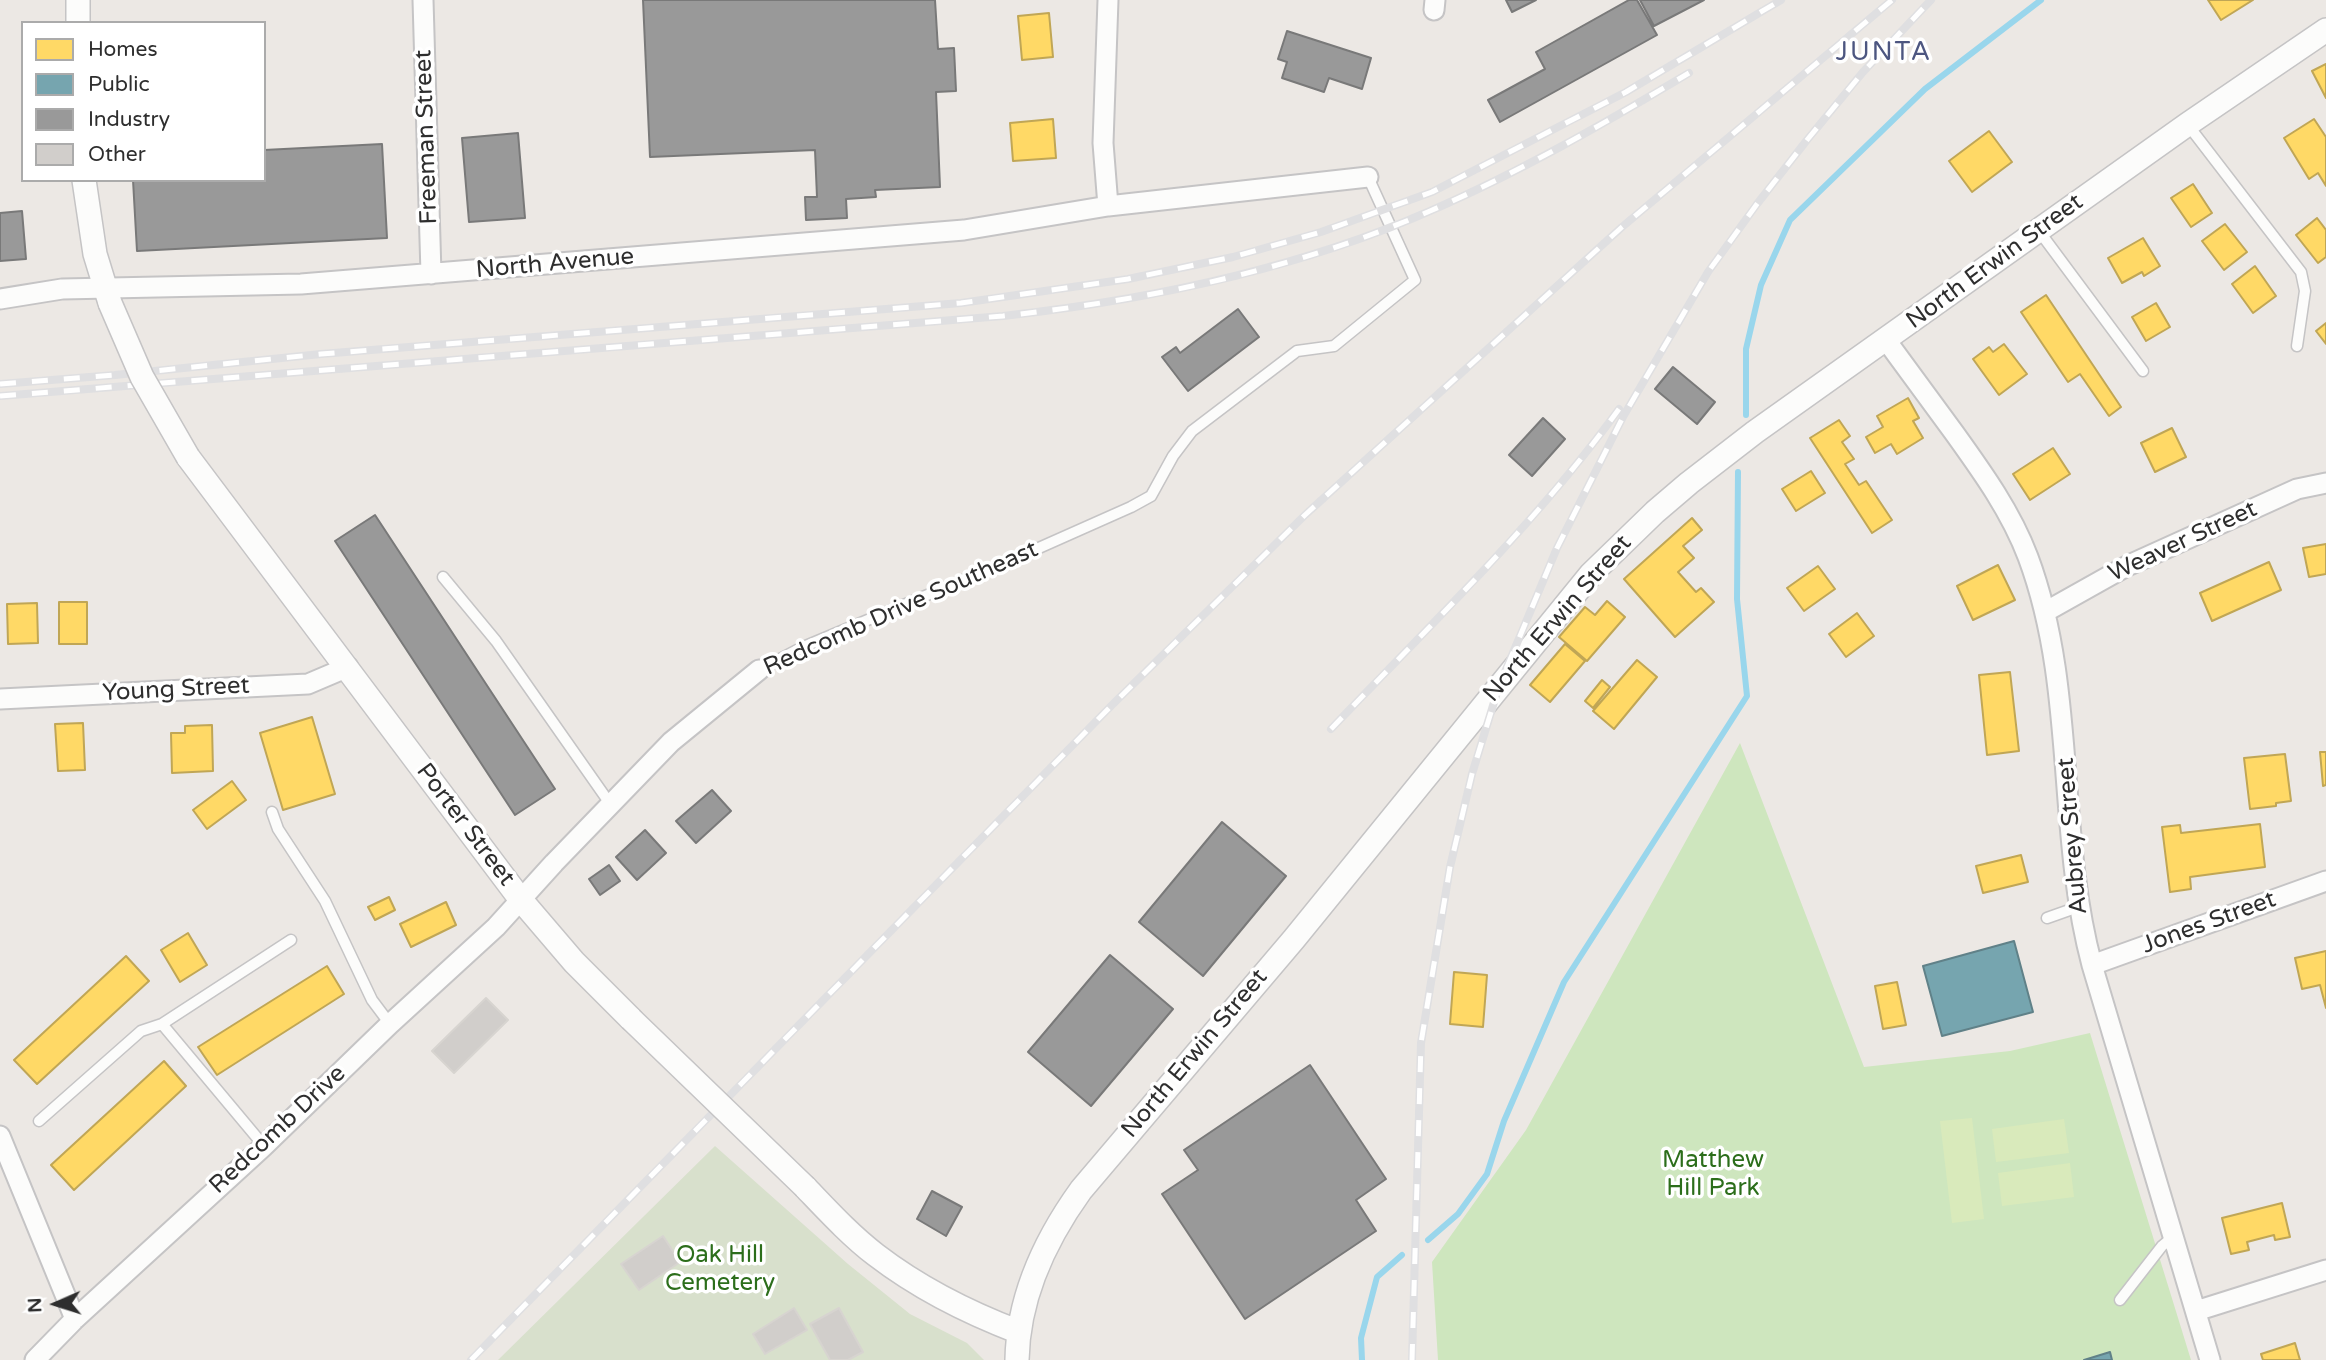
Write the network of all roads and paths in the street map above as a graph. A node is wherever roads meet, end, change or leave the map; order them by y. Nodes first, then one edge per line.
1 (78, 0) edge
2 (423, 0) edge
3 (1108, 0) edge
4 (78, 21) edge
5 (2326, 30) edge
6 (2188, 124) junction
7 (1368, 177) joint
8 (84, 182) edge
9 (1108, 206) junction
10 (2039, 230) junction
11 (431, 274) junction
12 (108, 295) junction
13 (0, 299) edge
14 (1886, 340) junction
15 (2297, 346) dead end
16 (2143, 371) dead end
17 (2326, 483) edge
18 (443, 577) dead end
19 (2045, 612) junction
20 (348, 667) junction
21 (759, 670) joint
22 (0, 699) edge
23 (611, 805) junction
24 (272, 812) dead end
25 (2326, 881) edge
26 (521, 900) junction
27 (2078, 907) junction
28 (2047, 918) dead end
29 (291, 940) dead end
30 (2092, 965) junction
31 (162, 1024) junction
32 (390, 1024) junction
33 (39, 1121) dead end
34 (0, 1136) edge
35 (264, 1146) junction
36 (2174, 1236) junction
37 (2326, 1270) edge
38 (2120, 1300) dead end
39 (2196, 1311) junction
40 (75, 1319) junction
41 (1019, 1332) junction
42 (35, 1360) edge
43 (1017, 1360) edge
44 (2210, 1360) edge

1 - 4 street
2 - 11 street, Freeman Street
3 - 9 street
5 - 6 street, North Erwin Street
6 - 10 street, North Erwin Street
6 - 15 lane
7 - 9 street, North Avenue
7 - 21 lane, Redcomb Drive Southeast
8 - 12 street, Porter Street
9 - 11 street, North Avenue
10 - 14 street, North Erwin Street
10 - 16 lane
11 - 12 street, North Avenue
12 - 13 street, North Avenue
12 - 20 street, Porter Street, bridge
14 - 19 street, Aubrey Street
14 - 41 street, North Erwin Street
17 - 19 street, Weaver Street
18 - 23 lane
19 - 27 street, Aubrey Street
20 - 22 street, Young Street
20 - 26 street, Porter Street
21 - 23 street, Redcomb Drive Southeast
23 - 26 street, Redcomb Drive Southeast
24 - 32 lane
25 - 30 street, Jones Street
26 - 32 street, Redcomb Drive
26 - 41 street, Porter Street, bridge
27 - 28 lane
27 - 30 street, Aubrey Street
29 - 31 lane
30 - 36 street, Aubrey Street
31 - 33 lane
31 - 35 lane
32 - 35 street, Redcomb Drive
34 - 40 street
35 - 40 street, Redcomb Drive
36 - 38 lane
36 - 39 street, Aubrey Street
37 - 39 street
39 - 44 street, Aubrey Street
40 - 42 street, Redcomb Drive
41 - 43 street, North Erwin Street

